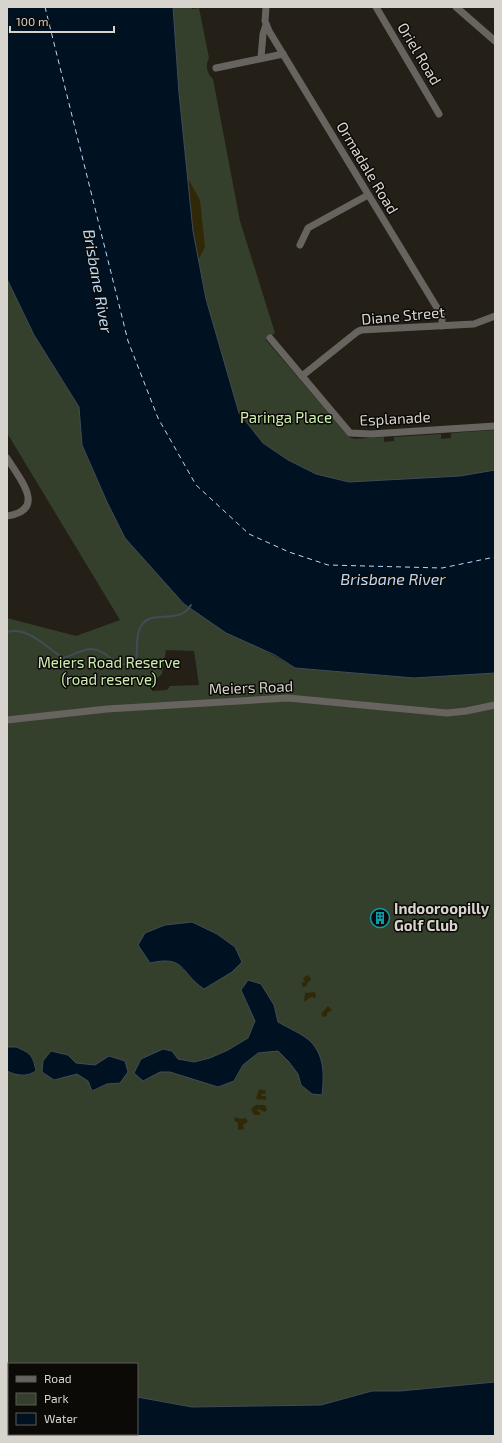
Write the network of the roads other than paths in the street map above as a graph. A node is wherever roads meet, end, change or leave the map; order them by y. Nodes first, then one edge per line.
1 (266, 7) edge
2 (376, 7) edge
3 (456, 7) edge
4 (266, 25) junction
5 (495, 41) edge
6 (283, 54) junction
7 (261, 58) junction
8 (216, 68) dead end
9 (439, 114) dead end
10 (368, 195) junction
11 (300, 245) dead end
12 (495, 316) edge
13 (442, 326) junction
14 (270, 338) dead end
15 (302, 376) junction
16 (495, 426) edge
17 (7, 458) edge
18 (7, 516) edge
19 (495, 705) edge
20 (7, 720) edge

1 - 4 street
2 - 9 street, Oriel Road
3 - 5 street
4 - 6 street, Ormadale Road
4 - 7 street
6 - 7 street
6 - 10 street, Ormadale Road
7 - 8 street
10 - 11 street
10 - 13 street, Ormadale Road
12 - 13 street, Diane Street
13 - 15 street, Diane Street
14 - 15 street, Esplanade
15 - 16 street, Esplanade
17 - 18 street
19 - 20 street, Meiers Road

